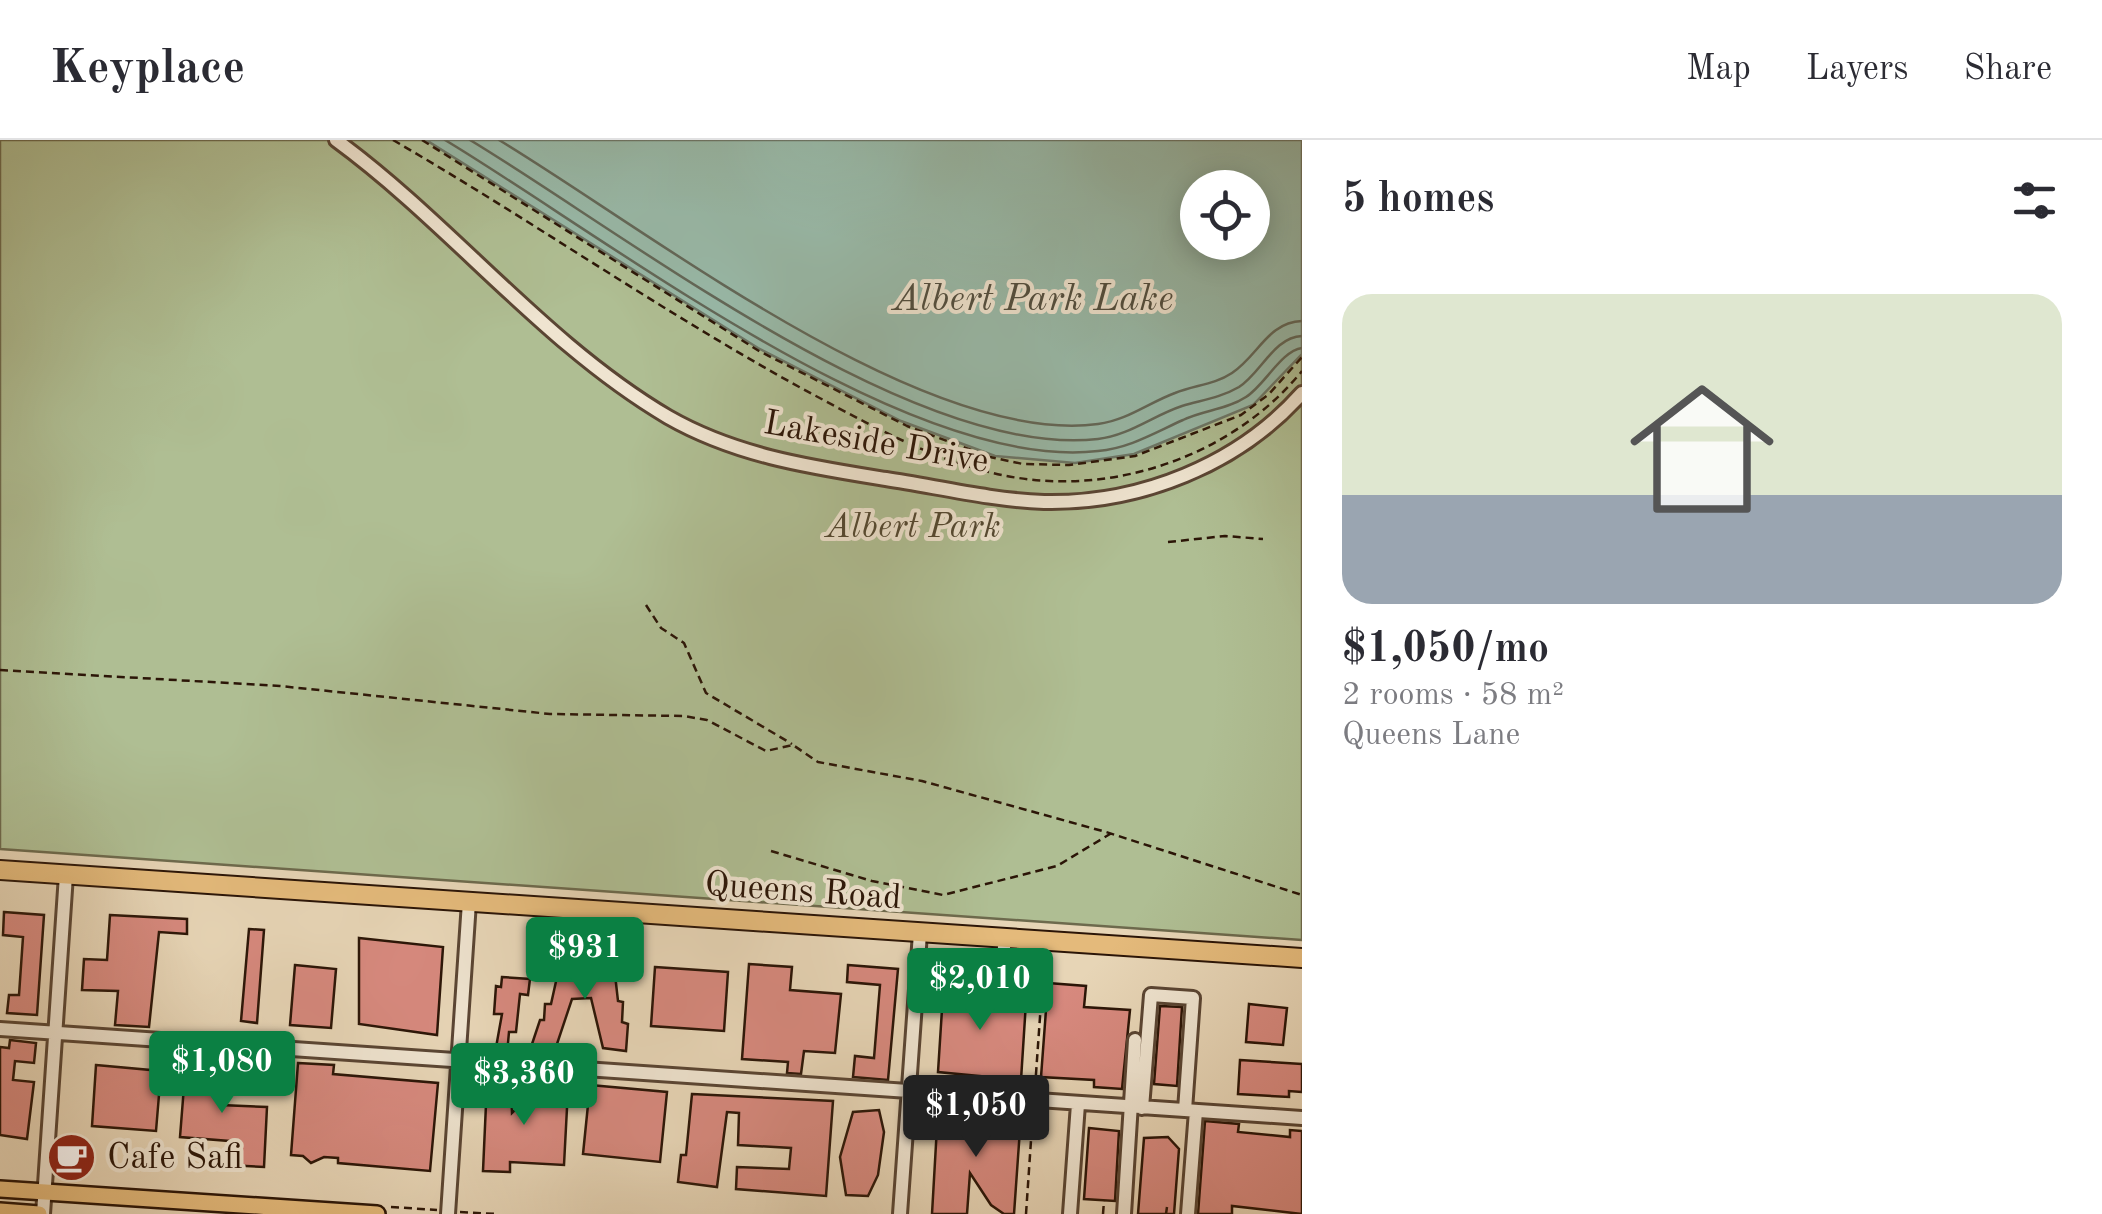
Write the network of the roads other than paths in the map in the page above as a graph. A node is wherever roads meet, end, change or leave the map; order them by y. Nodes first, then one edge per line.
1 (336, 140) edge
2 (1302, 393) edge
3 (0, 870) edge
4 (66, 874) junction
5 (468, 902) junction
6 (920, 933) junction
7 (1005, 939) junction
8 (1302, 958) edge
9 (1000, 981) dead end
10 (0, 1029) edge
11 (55, 1033) junction
12 (1135, 1040) dead end
13 (458, 1061) junction
14 (910, 1092) junction
15 (1078, 1104) junction
16 (1136, 1107) junction
17 (1190, 1111) junction
18 (1302, 1118) edge
19 (0, 1190) edge
20 (45, 1192) junction
21 (0, 1212) edge
22 (41, 1214) edge
23 (377, 1214) edge
24 (448, 1214) edge
25 (900, 1214) edge
26 (1070, 1214) edge
27 (1124, 1214) edge
28 (1188, 1214) edge

1 - 2 street, Lakeside Drive
3 - 4 highway, Queens Road
4 - 5 highway, Queens Road
4 - 11 street
5 - 6 highway, Queens Road
5 - 13 street
6 - 7 highway, Queens Road
6 - 14 street
7 - 8 highway, Queens Road
7 - 9 street
10 - 11 street
11 - 13 street
11 - 20 street
12 - 16 street
13 - 14 street
13 - 24 street
14 - 15 street
14 - 25 street
15 - 16 street
15 - 26 street
16 - 17 street
16 - 17 street
16 - 27 street
17 - 18 street
17 - 28 street
19 - 20 main road
20 - 22 street
20 - 23 main road
21 - 22 main road

